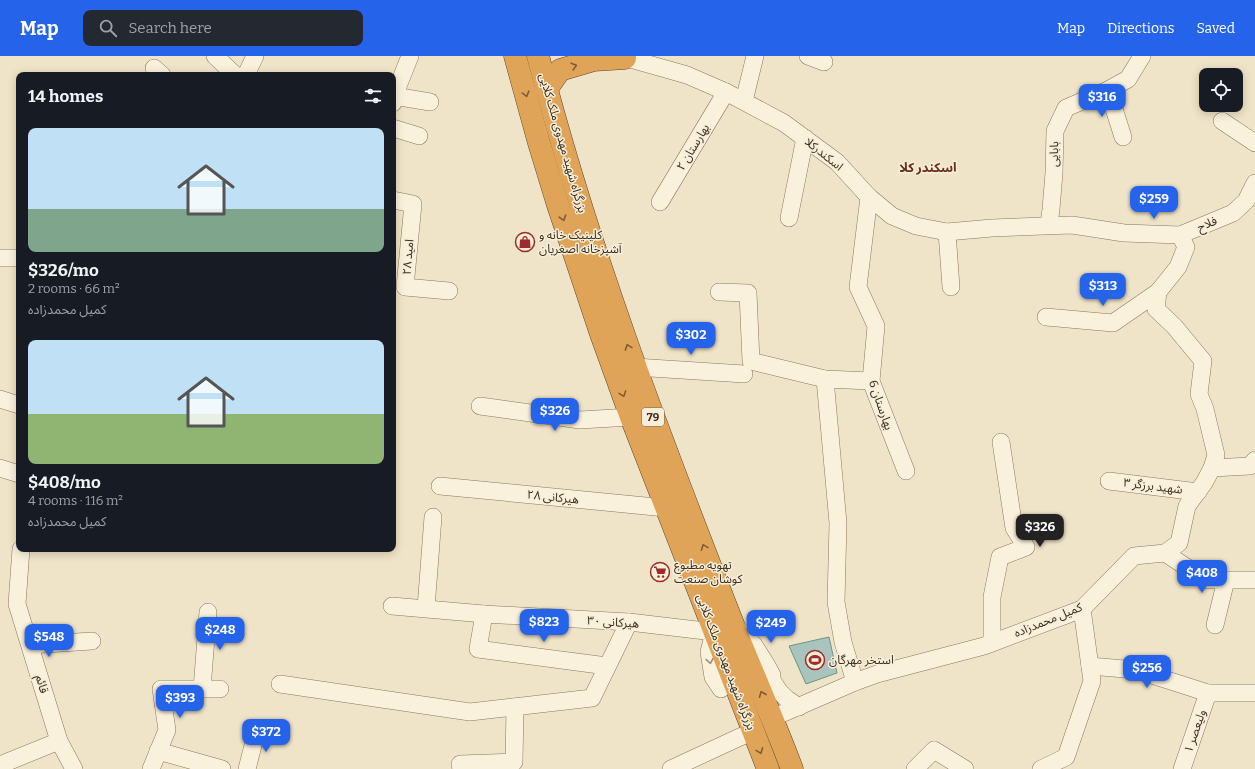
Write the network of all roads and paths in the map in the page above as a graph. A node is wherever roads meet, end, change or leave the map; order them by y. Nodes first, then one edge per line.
1 (215, 56) edge
2 (255, 56) edge
3 (410, 56) edge
4 (515, 56) edge
5 (538, 56) edge
6 (755, 56) edge
7 (808, 56) edge
8 (1142, 56) edge
9 (623, 57) edge
10 (824, 62) dead end
11 (232, 72) edge
12 (247, 72) edge
13 (546, 90) junction
14 (1108, 90) junction
15 (726, 92) junction
16 (396, 94) edge
17 (396, 100) edge
18 (744, 101) junction
19 (430, 102) dead end
20 (1222, 122) dead end
21 (396, 129) edge
22 (419, 136) dead end
23 (1123, 137) dead end
24 (805, 138) junction
25 (1255, 143) edge
26 (1255, 183) edge
27 (869, 197) junction
28 (396, 201) edge
29 (660, 202) dead end
30 (789, 218) dead end
31 (1049, 225) junction
32 (947, 232) junction
33 (1180, 235) junction
34 (0, 258) edge
35 (16, 258) edge
36 (951, 287) dead end
37 (449, 291) dead end
38 (719, 292) dead end
39 (1158, 292) junction
40 (1046, 317) dead end
41 (635, 367) junction
42 (744, 374) dead end
43 (825, 379) junction
44 (871, 381) junction
45 (0, 399) edge
46 (16, 404) edge
47 (480, 406) dead end
48 (631, 417) junction
49 (1001, 442) dead end
50 (1255, 460) edge
51 (0, 468) edge
52 (1212, 468) junction
53 (906, 471) dead end
54 (16, 473) edge
55 (1109, 481) dead end
56 (440, 486) dead end
57 (1198, 492) junction
58 (666, 508) junction
59 (433, 516) dead end
60 (22, 552) edge
61 (1165, 552) junction
62 (1226, 580) junction
63 (1255, 580) edge
64 (392, 606) dead end
65 (426, 608) junction
66 (1082, 609) junction
67 (208, 612) dead end
68 (484, 614) junction
69 (629, 622) junction
70 (1215, 625) dead end
71 (724, 629) junction
72 (92, 641) dead end
73 (992, 643) junction
74 (30, 645) junction
75 (608, 666) junction
76 (1090, 666) junction
77 (855, 682) junction
78 (280, 684) dead end
79 (202, 688) junction
80 (220, 689) dead end
81 (721, 689) dead end
82 (1208, 693) junction
83 (1255, 693) edge
84 (515, 707) junction
85 (799, 707) junction
86 (772, 718) junction
87 (256, 730) dead end
88 (753, 731) junction
89 (60, 741) junction
90 (158, 751) junction
91 (1067, 763) edge
92 (0, 765) edge
93 (74, 769) edge
94 (151, 769) edge
95 (222, 769) edge
96 (247, 769) edge
97 (461, 769) edge
98 (672, 769) edge
99 (768, 769) edge
100 (792, 769) edge
101 (915, 769) edge
102 (965, 769) edge
103 (1041, 769) edge
104 (1182, 769) edge

1 - 11 street
2 - 12 street
3 - 16 street
4 -> 48 highway, بزرگراه شهید مهدوی ملک کلایی / 79
5 - 13 highway, بزرگراه شهید مهدوی ملک کلایی / 79
6 - 18 street
7 - 10 street
8 - 14 street, بابایی
13 -> 9 highway
9 - 15 street, اسکندرکلا
41 -> 13 highway, بزرگراه شهید مهدوی ملک کلایی / 79
14 - 23 street
14 - 31 street, بابایی
15 - 18 street, اسکندرکلا
15 - 29 street, بهارستان ۲
17 - 19 street
18 - 24 street, اسکندرکلا
20 - 25 street
21 - 22 street
24 - 27 street, اسکندرکلا
24 - 30 street
26 - 33 street, فلاح
27 - 32 street, اسکندرکلا
27 - 44 street, بهارستان 6
28 - 37 street, امید ۲۸
31 - 32 street, اسکندرکلا
31 - 33 street, فلاح
32 - 36 street
33 - 39 street
34 - 35 street
38 - 43 street
39 - 40 street
39 - 52 street
41 - 42 street
71 -> 41 highway, بزرگراه شهید مهدوی ملک کلایی / 79
43 - 44 street
43 - 77 street
44 - 53 street, بهارستان 6
45 - 46 street
47 - 48 street
48 - 58 highway, بزرگراه شهید مهدوی ملک کلایی / 79
49 - 73 street
50 - 52 street
51 - 54 street
52 - 57 street
55 - 57 street, شهید برزگر ۳
56 - 58 street, هیرکانی ۲۸
57 - 61 street
58 - 71 highway, بزرگراه شهید مهدوی ملک کلایی / 79
59 - 65 street
60 - 74 street, قائم
61 - 62 street
61 - 66 street, کمیل محمدزاده
62 - 63 street
62 - 70 street
64 - 65 street, هیرکانی ۳۰
65 - 68 street, هیرکانی ۳۰
66 - 73 street, کمیل محمدزاده
66 - 76 street
67 - 79 street
68 - 69 street, هیرکانی ۳۰
68 - 75 street
69 - 71 street, هیرکانی ۳۰
69 - 75 street
71 -> 81 street
71 - 85 street
86 -> 71 highway, بزرگراه شهید مهدوی ملک کلایی / 79
71 - 88 highway, بزرگراه شهید مهدوی ملک کلایی / 79
72 - 74 street
73 - 77 street, کمیل محمدزاده
74 - 89 street, قائم
75 - 84 street
76 - 82 street
76 - 91 street
77 - 85 street, کمیل محمدزاده
78 - 84 street
79 - 80 street
79 - 90 street
82 - 83 street
82 - 104 street, ولیعصر ۱
84 - 97 street
85 - 86 street, کمیل محمدزاده
86 - 100 highway, بزرگراه شهید مهدوی ملک کلایی / 79
87 - 96 street
88 - 98 street
88 -> 99 highway, بزرگراه شهید مهدوی ملک کلایی / 79
89 - 92 street
89 - 93 street, قائم
90 - 94 street
90 - 95 street
91 - 103 street
101 - 102 street

